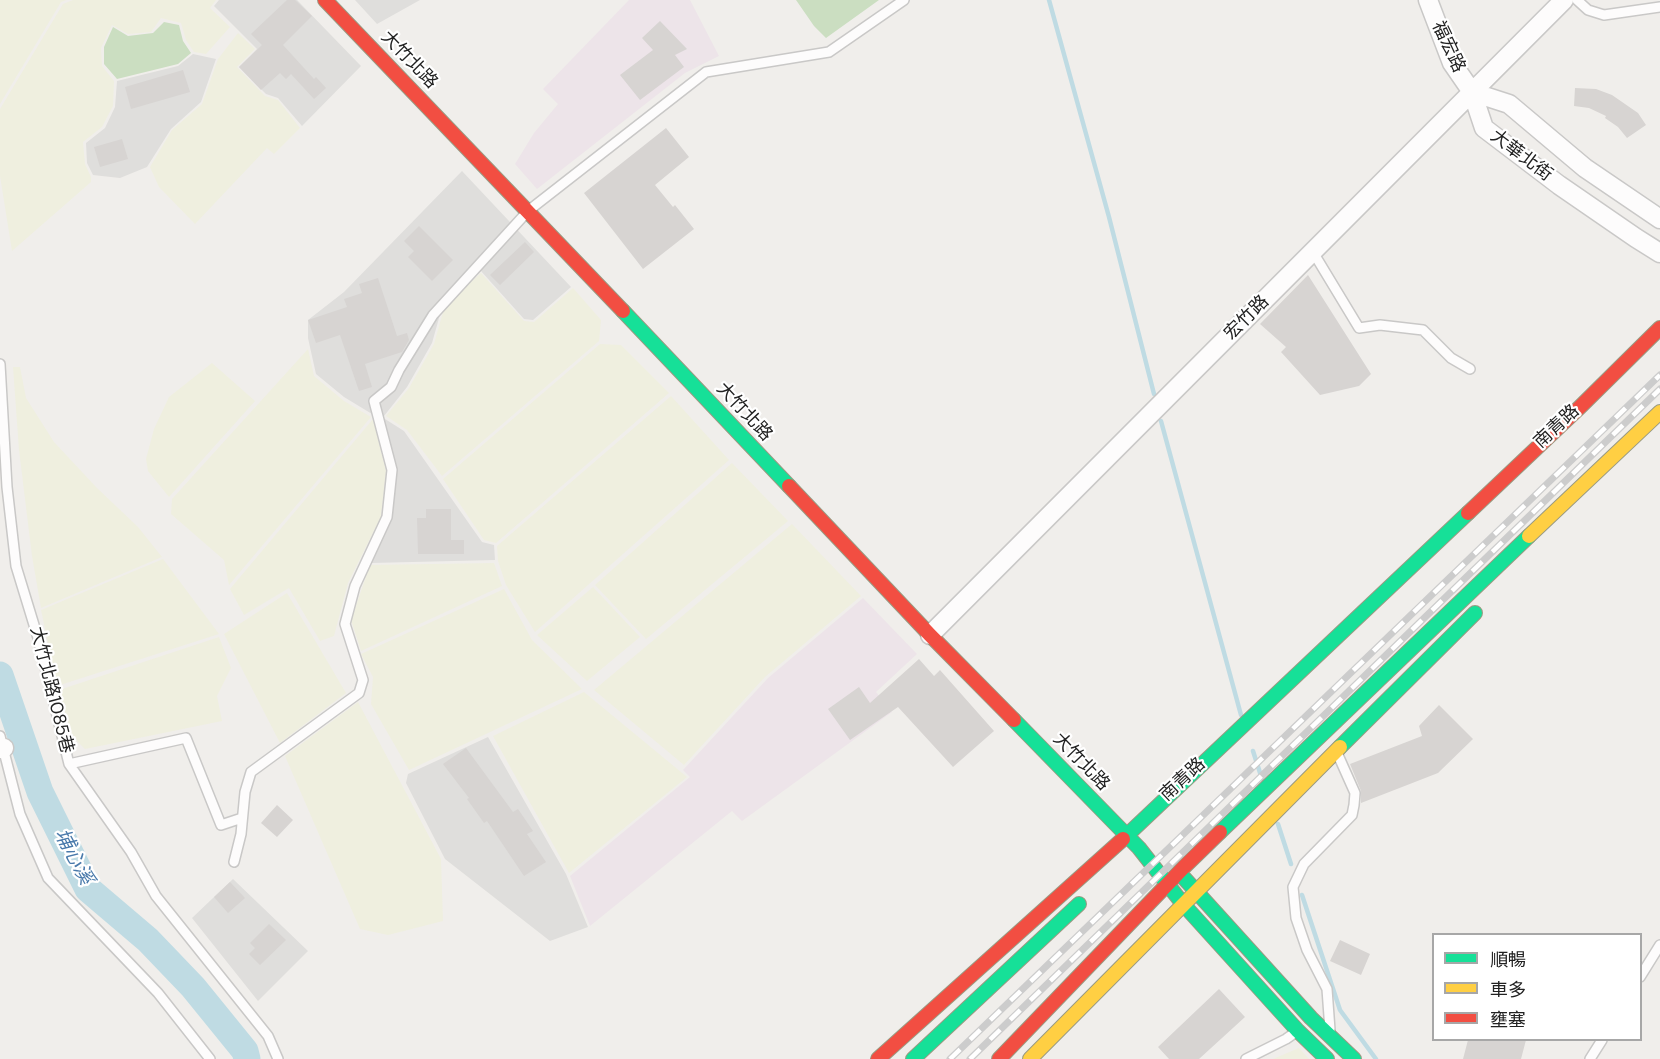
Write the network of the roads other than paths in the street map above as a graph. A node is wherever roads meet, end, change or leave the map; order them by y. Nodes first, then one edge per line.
1 (325, 0) edge
2 (904, 0) edge
3 (1428, 0) edge
4 (1564, 0) edge
5 (1577, 0) edge
6 (1660, 7) edge
7 (1472, 92) junction
8 (528, 211) junction
9 (1660, 219) edge
10 (1313, 252) junction
11 (1660, 253) edge
12 (1660, 328) edge
13 (0, 364) edge
14 (1470, 369) dead end
15 (1580, 407) junction
16 (1660, 412) edge
17 (1652, 439) dead end
18 (1500, 501) dead end
19 (1503, 560) junction
20 (1486, 602) dead end
21 (930, 635) junction
22 (1, 744) edge
23 (1336, 751) junction
24 (69, 764) junction
25 (242, 818) junction
26 (1126, 835) junction
27 (1138, 848) junction
28 (234, 862) dead end
29 (1178, 872) junction
30 (1167, 885) junction
31 (1197, 891) junction
32 (1087, 896) dead end
33 (1183, 904) junction
34 (1660, 945) edge
35 (1642, 974) edge
36 (1311, 1018) junction
37 (1298, 1031) junction
38 (1330, 1035) junction
39 (1601, 1041) edge
40 (210, 1059) edge
41 (279, 1059) edge
42 (878, 1059) edge
43 (913, 1059) edge
44 (999, 1059) edge
45 (1030, 1059) edge
46 (1246, 1059) edge
47 (1327, 1059) edge
48 (1354, 1059) edge
49 (1590, 1059) edge

1 - 8 main road, 大竹北路
2 - 8 lane
3 - 7 street, 福宏路
4 - 7 street, 宏竹路
5 - 6 lane
7 - 9 street, 大華北街
7 - 10 street, 宏竹路
7 - 11 street, 大華北街
8 - 21 main road, 大竹北路
8 - 25 lane
10 - 14 lane
10 - 21 street, 宏竹路
12 - 15 main road
13 - 24 lane, 大竹北路1085巷
15 - 18 main road, 南青路
15 - 26 main road
16 - 19 main road
17 - 19 main road
19 - 29 main road
20 - 23 main road
21 - 26 main road, 大竹北路
22 - 40 lane
23 - 31 main road
23 - 38 lane
24 - 25 lane
24 - 41 lane, 大竹北路1085巷
25 - 28 lane
26 - 27 main road, 大竹北路
26 - 42 main road
27 - 29 main road, 大竹北路
27 - 30 main road, 大竹北路
29 - 30 main road
29 - 31 main road, 大竹北路
30 - 33 main road, 大竹北路
30 - 44 main road
31 - 33 main road
31 - 36 main road, 大竹北路
32 - 43 main road
33 - 37 main road, 大竹北路
33 - 45 main road
34 - 35 lane
36 - 37 lane
36 - 38 main road, 大竹北路
37 - 46 lane
37 - 47 main road, 大竹北路
38 - 48 main road, 大竹北路
39 - 49 lane

